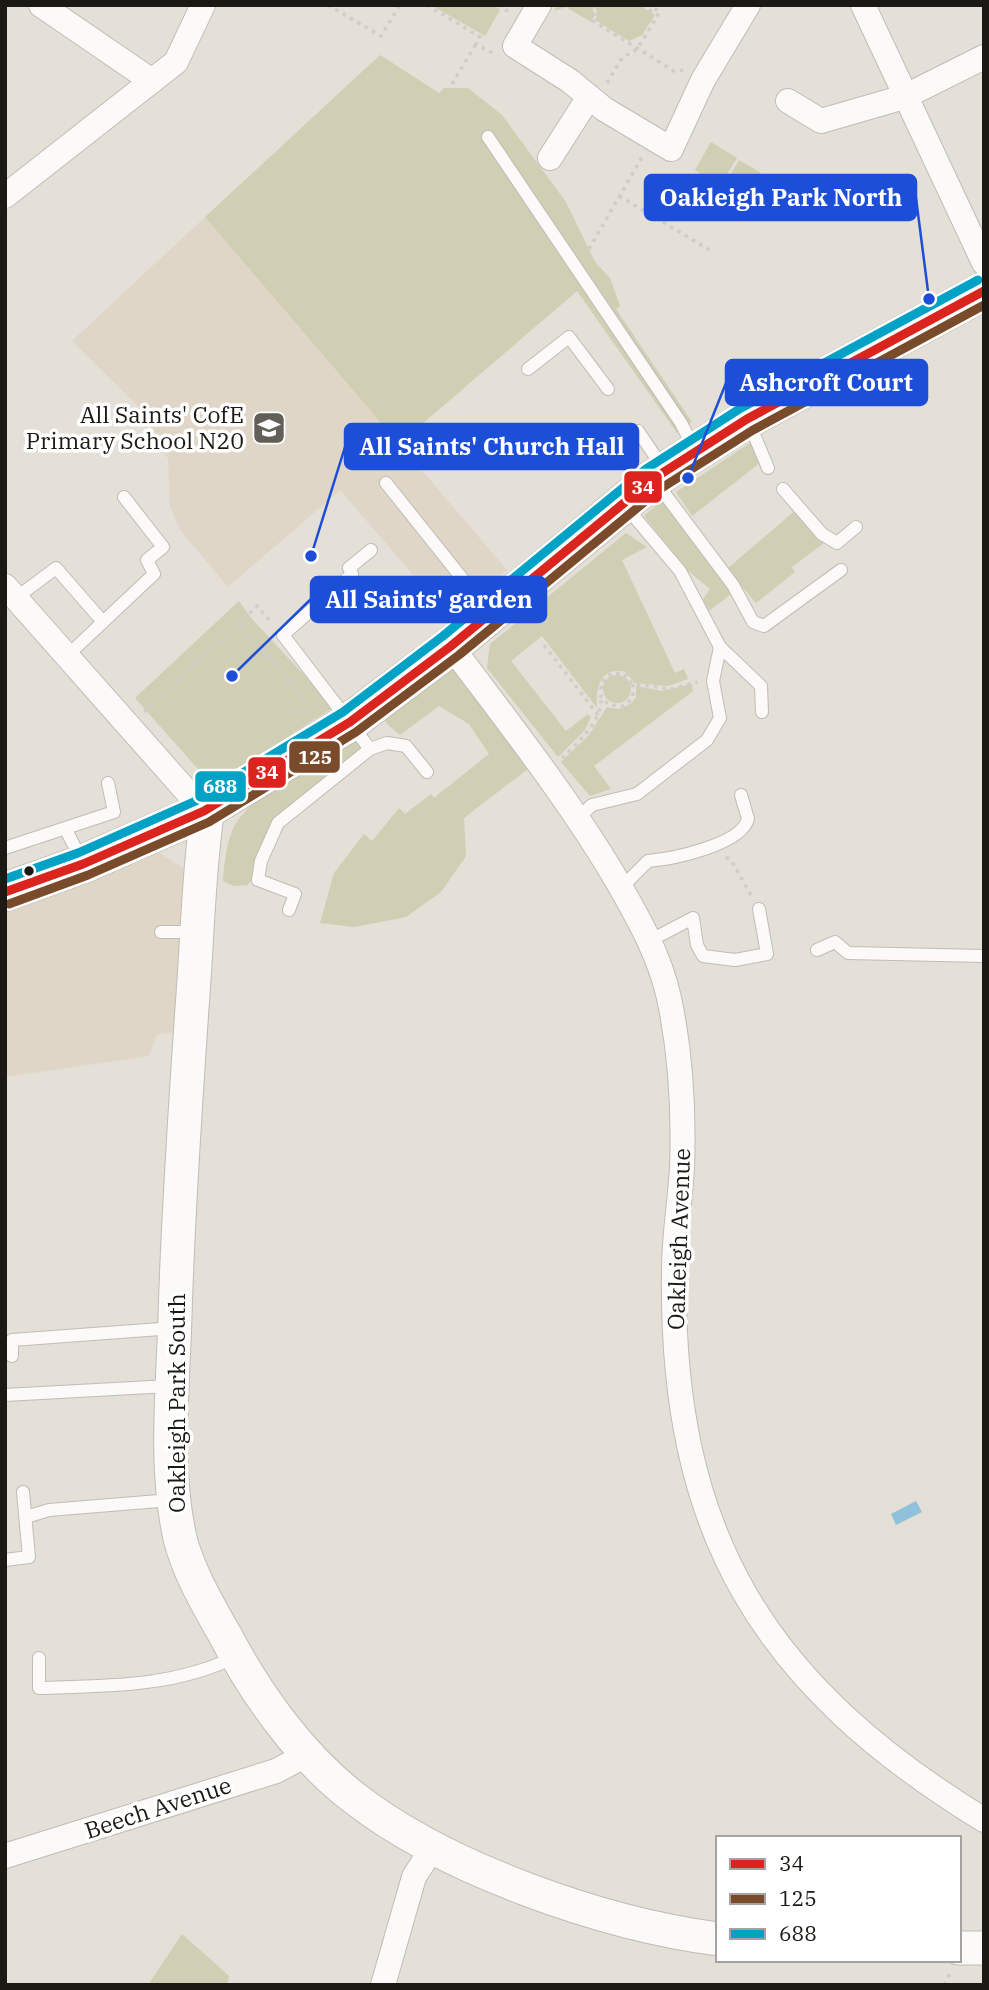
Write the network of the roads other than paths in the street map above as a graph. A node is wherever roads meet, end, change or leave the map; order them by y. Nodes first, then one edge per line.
1 (41, 5) edge
2 (203, 5) edge
3 (540, 5) edge
4 (748, 5) edge
5 (863, 5) edge
6 (984, 57) edge
7 (152, 81) junction
8 (904, 97) junction
9 (592, 100) junction
10 (788, 101) dead end
11 (488, 137) dead end
12 (550, 158) dead end
13 (5, 197) edge
14 (984, 264) edge
15 (984, 290) edge
16 (528, 369) dead end
17 (608, 388) dead end
18 (747, 419) junction
19 (638, 431) dead end
20 (671, 467) junction
21 (768, 468) dead end
22 (386, 483) dead end
23 (783, 489) dead end
24 (124, 497) dead end
25 (623, 503) junction
26 (856, 527) dead end
27 (371, 550) dead end
28 (841, 570) dead end
29 (10, 592) edge
30 (490, 614) junction
31 (103, 622) junction
32 (451, 646) junction
33 (720, 647) junction
34 (68, 655) junction
35 (762, 712) dead end
36 (360, 736) junction
37 (427, 772) dead end
38 (108, 783) dead end
39 (741, 795) dead end
40 (204, 811) junction
41 (579, 817) junction
42 (66, 830) junction
43 (5, 848) edge
44 (83, 864) junction
45 (621, 888) junction
46 (5, 892) edge
47 (289, 909) dead end
48 (759, 909) road end
49 (162, 932) dead end
50 (198, 932) junction
51 (649, 941) junction
52 (817, 950) dead end
53 (984, 956) edge
54 (175, 1328) junction
55 (12, 1356) dead end
56 (173, 1386) junction
57 (5, 1395) edge
58 (23, 1492) dead end
59 (174, 1500) junction
60 (26, 1517) junction
61 (5, 1560) edge
62 (236, 1657) junction
63 (39, 1658) dead end
64 (308, 1754) junction
65 (984, 1820) edge
66 (433, 1847) junction
67 (5, 1857) edge
68 (716, 1939) edge
69 (961, 1948) edge
70 (984, 1948) edge
71 (383, 1985) edge

1 - 7 street
2 - 7 street
3 - 9 street
4 - 9 street
5 - 8 street
6 - 8 street
7 - 13 street
8 - 10 street
8 - 14 street
9 - 12 street
11 - 20 lane
15 - 18 main road
16 - 17 lane
18 - 20 main road
18 - 21 lane
19 - 20 lane
20 - 25 main road
20 - 28 lane
22 - 30 lane
23 - 26 lane
24 - 31 lane
25 - 30 main road
25 - 33 lane
27 - 36 lane
29 - 31 lane
29 - 34 street
30 - 32 main road
31 - 34 lane
32 - 36 main road
32 - 41 street, Oakleigh Avenue
33 - 35 lane
33 - 41 lane
34 - 40 street
36 - 37 lane
36 - 40 main road
36 - 47 lane
38 - 42 lane
39 - 45 lane
40 - 44 main road
40 - 50 street, Oakleigh Park South
41 - 45 street, Oakleigh Avenue
42 - 43 lane
42 - 44 lane
44 - 46 main road
45 - 51 street, Oakleigh Avenue
48 - 51 lane
49 - 50 lane
50 - 54 street, Oakleigh Park South
51 - 65 street, Oakleigh Avenue
52 - 53 lane
54 - 55 lane
54 - 56 street, Oakleigh Park South
56 - 57 lane
56 - 59 street, Oakleigh Park South
58 - 60 lane
59 - 60 lane
59 - 62 street, Oakleigh Park South
60 - 61 lane
62 - 63 lane
62 - 64 street, Oakleigh Park South
64 - 66 street, Oakleigh Park South
64 - 67 street, Beech Avenue
66 - 68 street, Oakleigh Park South
66 - 71 street
69 - 70 street

